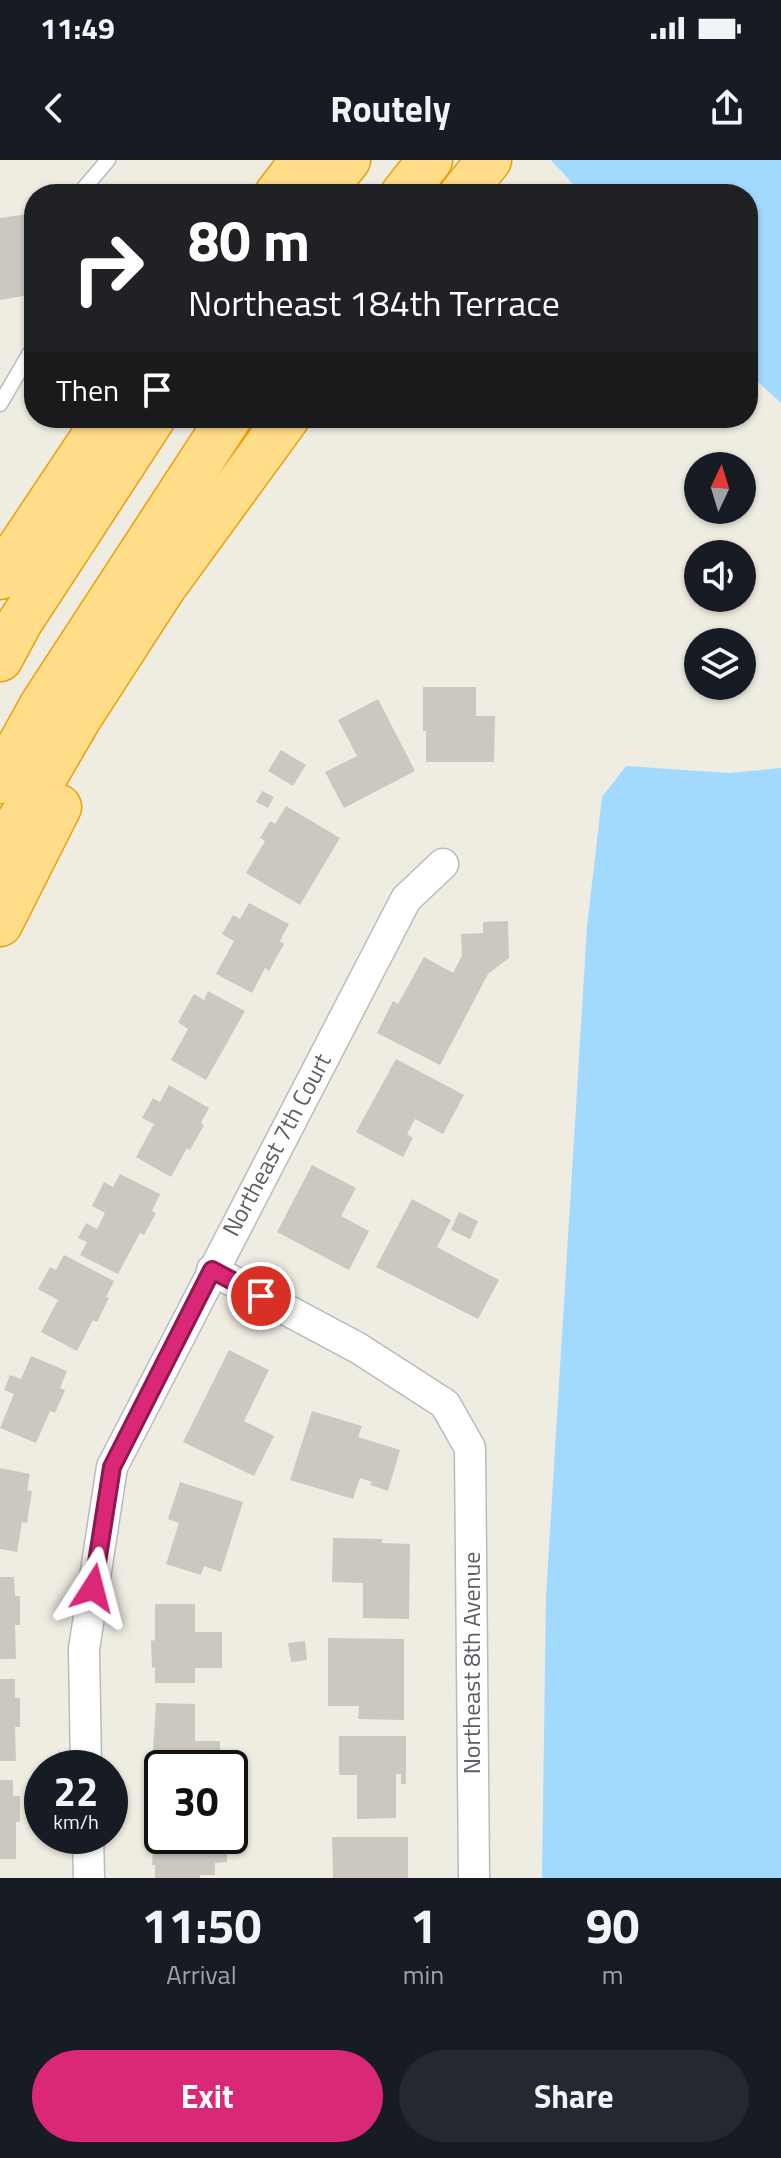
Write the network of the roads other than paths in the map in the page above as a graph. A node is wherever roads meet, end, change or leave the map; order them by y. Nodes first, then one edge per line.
1 (108, 160) edge
2 (303, 160) edge
3 (348, 160) edge
4 (430, 160) edge
5 (489, 160) edge
6 (88, 184) edge
7 (285, 184) edge
8 (328, 184) edge
9 (411, 184) edge
10 (470, 184) edge
11 (24, 363) edge
12 (0, 404) edge
13 (99, 428) edge
14 (146, 428) edge
15 (222, 428) edge
16 (280, 428) edge
17 (0, 577) edge
18 (163, 588) junction
19 (0, 659) edge
20 (0, 781) edge
21 (0, 854) edge
22 (443, 864) dead end
23 (0, 924) edge
24 (212, 1270) junction
25 (86, 1750) edge
26 (88, 1854) edge
27 (89, 1878) edge
28 (474, 1878) edge

1 - 6 lane
2 - 7 highway
3 - 8 highway
4 - 9 highway
5 - 10 highway
11 - 12 lane
13 - 17 highway
14 - 19 highway
15 - 20 highway
16 - 18 highway
18 - 21 highway
18 - 23 highway
22 - 24 street, Northeast 7th Court
24 - 25 street, Northeast 7th Court
24 - 28 street, Northeast 8th Avenue
26 - 27 street

